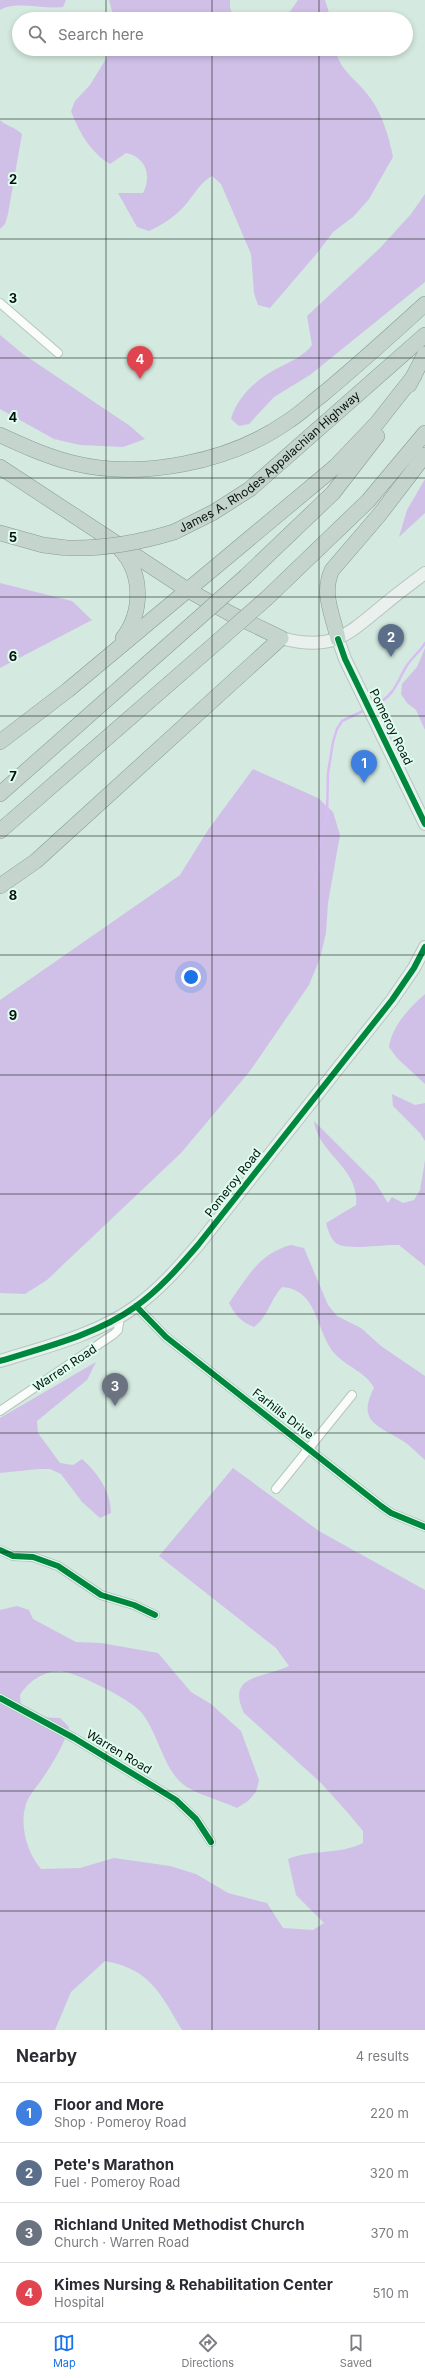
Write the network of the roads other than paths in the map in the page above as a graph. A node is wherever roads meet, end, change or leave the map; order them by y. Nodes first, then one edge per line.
1 (0, 303) edge
2 (425, 304) edge
3 (425, 335) edge
4 (58, 353) dead end
5 (425, 354) edge
6 (414, 376) junction
7 (425, 433) edge
8 (0, 435) edge
9 (425, 455) edge
10 (0, 467) edge
11 (0, 534) edge
12 (112, 540) junction
13 (425, 573) edge
14 (186, 589) junction
15 (280, 638) junction
16 (338, 639) junction
17 (112, 652) junction
18 (0, 742) edge
19 (0, 794) edge
20 (424, 821) edge
21 (0, 831) edge
22 (0, 886) edge
23 (425, 947) edge
24 (136, 1306) junction
25 (120, 1316) junction
26 (0, 1361) edge
27 (352, 1395) dead end
28 (0, 1411) edge
29 (310, 1449) junction
30 (276, 1489) dead end
31 (425, 1527) edge
32 (0, 1550) edge
33 (155, 1615) dead end
34 (0, 1698) edge
35 (211, 1842) dead end

1 - 4 street
2 - 8 highway, James A. Rhodes Appalachian Highway
3 - 11 highway, James A. Rhodes Appalachian Highway, bridge
5 - 6 highway
6 - 14 highway
6 - 19 highway, bridge
7 - 21 highway, bridge
9 - 16 highway
10 - 12 highway
12 - 14 highway
12 - 17 highway
13 - 16 street
14 - 15 highway
14 - 17 highway
15 - 16 street
15 - 22 highway
16 - 20 street, Pomeroy Road
17 - 18 highway
23 - 24 street, Pomeroy Road
24 - 25 street, Pomeroy Road
24 - 29 street, Farhills Drive
25 - 26 street, Pomeroy Road
25 - 28 street, Warren Road
27 - 29 street
29 - 30 street
29 - 31 street, Farhills Drive
32 - 33 street
34 - 35 street, Warren Road

